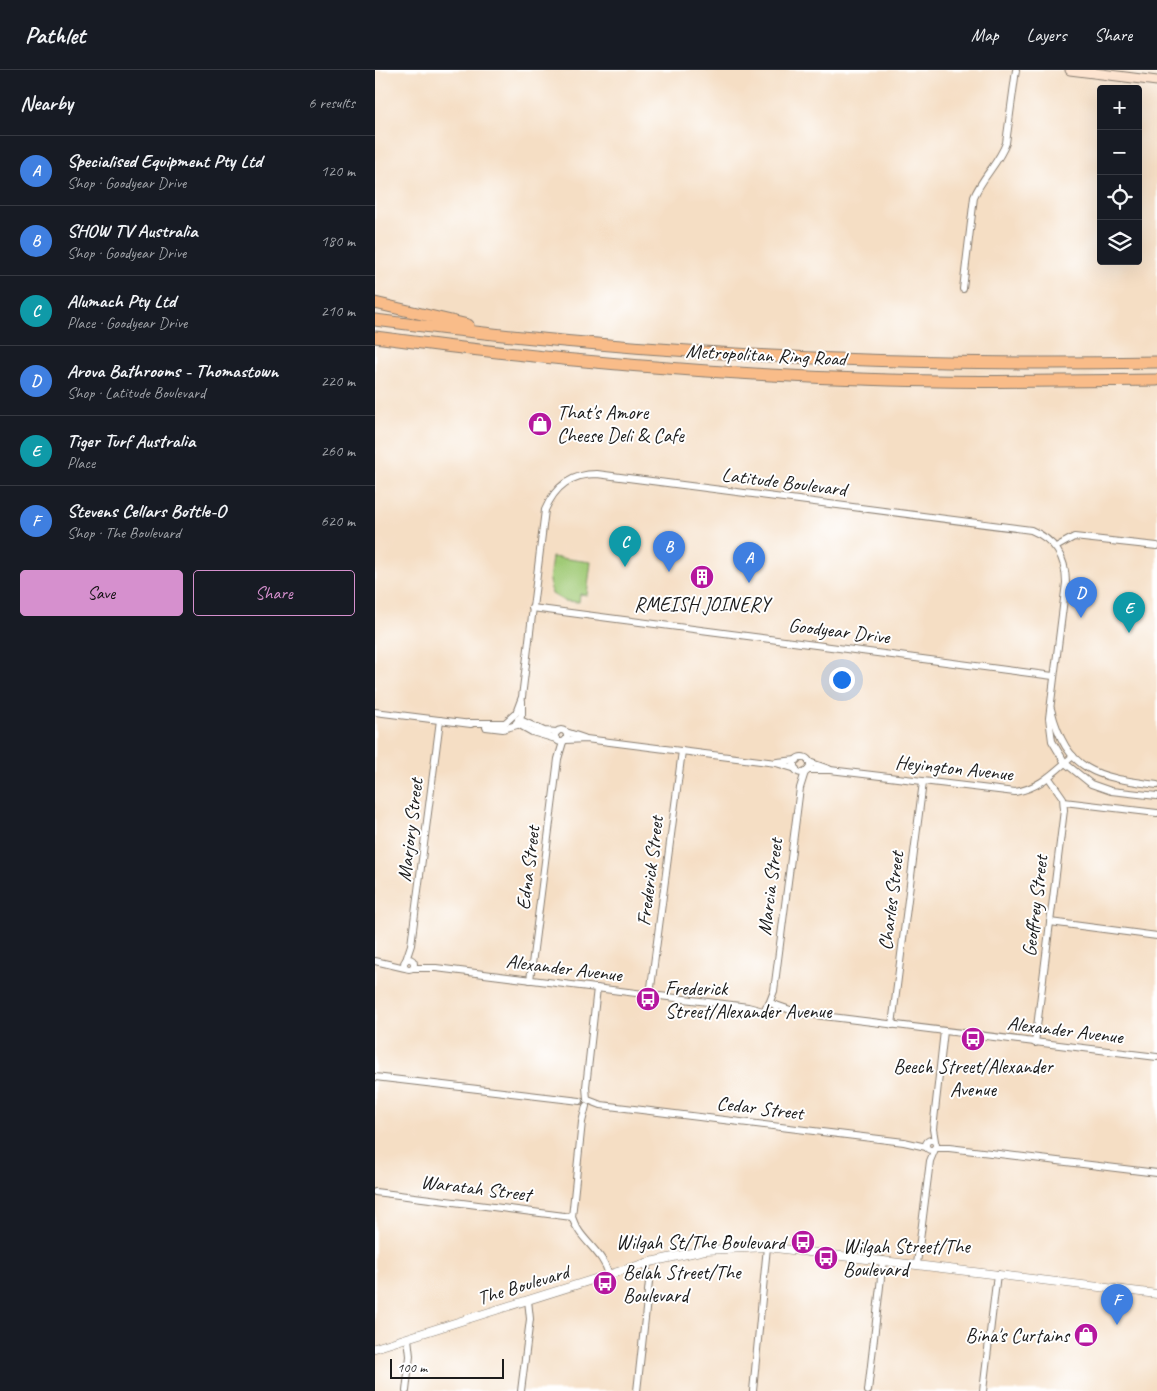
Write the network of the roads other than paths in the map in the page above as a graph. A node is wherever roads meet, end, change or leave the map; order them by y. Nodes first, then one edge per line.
1 (1016, 70) edge
2 (1070, 70) edge
3 (1157, 81) edge
4 (963, 289) dead end
5 (375, 303) edge
6 (375, 320) edge
7 (496, 333) junction
8 (375, 337) edge
9 (375, 341) edge
10 (417, 343) junction
11 (1157, 362) edge
12 (1157, 380) edge
13 (1157, 546) edge
14 (1056, 547) junction
15 (532, 608) junction
16 (1053, 676) junction
17 (522, 697) junction
18 (1050, 704) junction
19 (375, 712) edge
20 (512, 718) junction
21 (440, 720) junction
22 (519, 722) junction
23 (468, 723) junction
24 (585, 738) junction
25 (559, 739) junction
26 (682, 751) junction
27 (1073, 756) junction
28 (797, 760) junction
29 (809, 762) junction
30 (776, 763) junction
31 (1065, 763) junction
32 (796, 770) junction
33 (830, 770) junction
34 (806, 771) junction
35 (1049, 778) junction
36 (1129, 781) junction
37 (923, 782) junction
38 (1157, 785) edge
39 (800, 788) junction
40 (1127, 793) junction
41 (1157, 796) edge
42 (1064, 802) junction
43 (1157, 813) edge
44 (1050, 922) junction
45 (1157, 936) edge
46 (378, 961) edge
47 (409, 963) junction
48 (530, 980) junction
49 (597, 988) junction
50 (650, 995) junction
51 (771, 1006) junction
52 (791, 1011) junction
53 (775, 1013) joint
54 (892, 1025) junction
55 (944, 1031) junction
56 (1035, 1042) junction
57 (1157, 1058) edge
58 (375, 1077) edge
59 (584, 1103) junction
60 (931, 1145) junction
61 (1157, 1173) edge
62 (375, 1192) edge
63 (572, 1217) junction
64 (767, 1247) junction
65 (883, 1260) junction
66 (646, 1264) junction
67 (917, 1264) junction
68 (997, 1274) junction
69 (609, 1275) junction
70 (1157, 1294) edge
71 (528, 1300) junction
72 (408, 1338) junction
73 (375, 1348) edge
74 (406, 1391) edge
75 (521, 1391) edge
76 (637, 1391) edge
77 (753, 1391) edge
78 (868, 1391) edge
79 (983, 1391) edge

1 - 4 street
2 - 3 main road
5 - 7 highway
6 - 7 highway, Metropolitan Ring Road
7 - 11 highway, Metropolitan Ring Road
8 - 10 highway, Metropolitan Ring Road
9 - 10 highway
10 - 12 highway, Metropolitan Ring Road
13 - 14 street
14 - 15 street, Latitude Boulevard
14 - 16 street, Latitude Boulevard
15 - 16 street, Goodyear Drive
15 - 17 street, Latitude Boulevard
16 - 18 street, Latitude Boulevard
17 - 20 street, Latitude Boulevard
17 - 22 street, Latitude Boulevard
18 - 27 street, Latitude Boulevard
18 - 31 street, Latitude Boulevard
19 - 21 street
20 - 22 street
20 - 23 street
21 - 23 street
21 - 47 street, Marjory Street
22 - 23 street
22 - 25 street
24 - 25 street
24 - 25 street
24 - 26 street
25 - 48 street, Edna Street
26 - 30 street
26 - 50 street, Frederick Street
27 - 31 street, Heyington Avenue
27 - 36 street
28 - 29 street, Heyington Avenue
28 - 30 street
28 - 32 street, Marcia Street
29 - 33 street, Heyington Avenue
29 - 34 street, Marcia Street
30 - 32 street
31 - 35 street, Heyington Avenue
31 - 40 street
32 - 34 street, Heyington Avenue
32 - 39 street, Marcia Street
33 - 34 street, Heyington Avenue
33 - 37 street, Heyington Avenue
34 - 39 street, Marcia Street
35 - 37 street, Heyington Avenue
35 - 42 street
36 - 38 street
36 - 40 street
37 - 54 street, Charles Street
39 - 51 street, Marcia Street
40 - 41 street
42 - 43 street
42 - 44 street, Geoffrey Street
44 - 45 street
44 - 56 street, Geoffrey Street
46 - 47 street, Alexander Avenue
47 - 48 street, Alexander Avenue
48 - 49 street, Alexander Avenue
49 - 50 street, Alexander Avenue
49 - 59 street
50 - 51 street, Alexander Avenue
51 - 52 street, Alexander Avenue
51 - 53 street, Marcia Street
52 - 53 street, Alexander Avenue
52 - 54 street, Alexander Avenue
54 - 55 street, Alexander Avenue
55 - 56 street, Alexander Avenue
55 - 60 street
56 - 57 street, Alexander Avenue
58 - 59 street, Cedar Street
59 - 60 street, Cedar Street
59 - 63 street
60 - 61 street, Cedar Street
60 - 67 street
62 - 63 street, Waratah Street
63 - 69 street
64 - 65 street, The Boulevard
64 - 66 street, The Boulevard
64 - 77 street
65 - 67 street, The Boulevard
65 - 78 street
66 - 69 street, The Boulevard
66 - 76 street
67 - 68 street, The Boulevard
68 - 70 street, The Boulevard
68 - 79 street
69 - 71 street, The Boulevard
71 - 72 street, The Boulevard
71 - 75 street
72 - 73 street, The Boulevard
72 - 74 street

